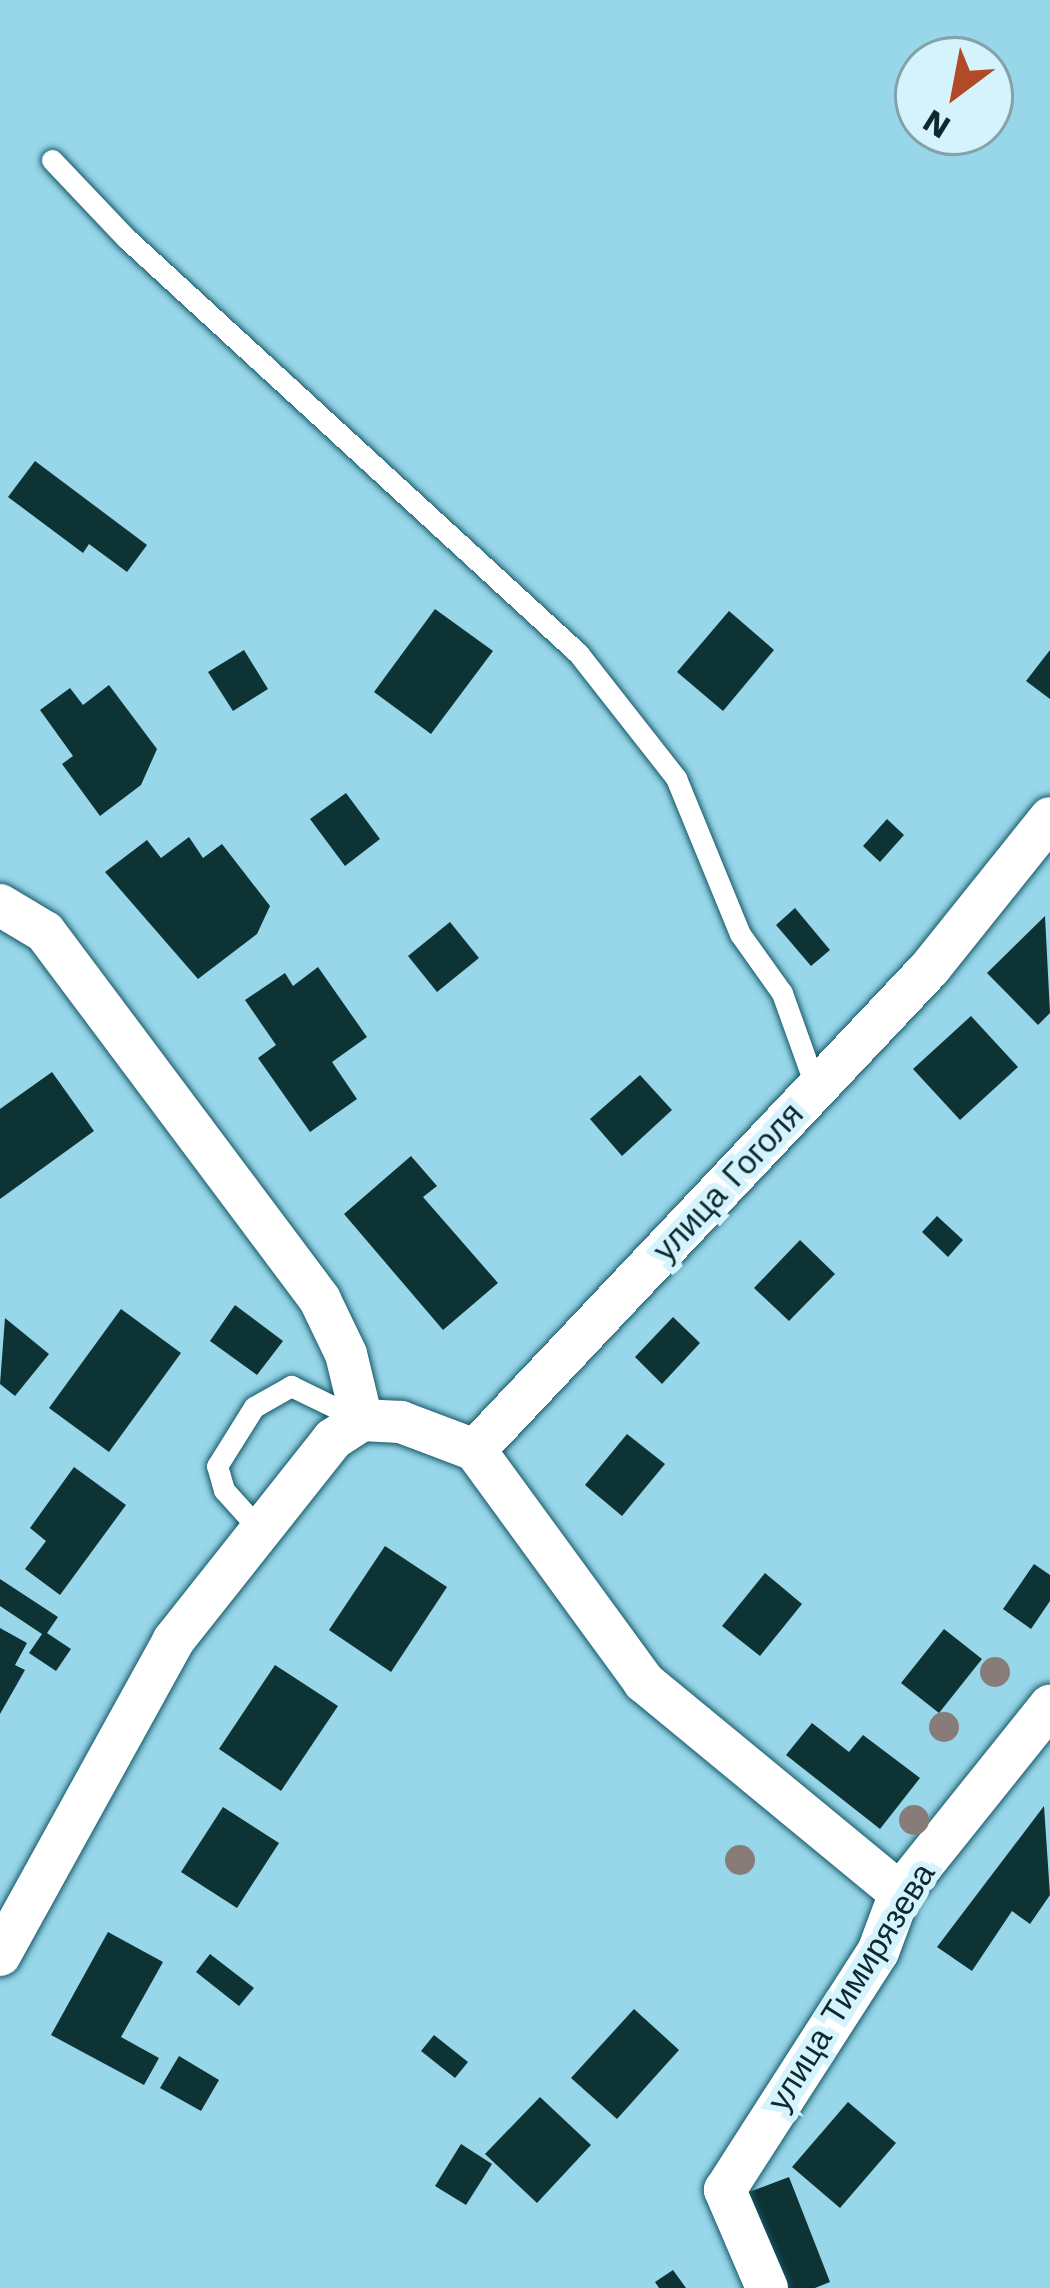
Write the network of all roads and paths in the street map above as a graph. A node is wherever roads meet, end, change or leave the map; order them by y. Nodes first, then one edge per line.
1 (52, 160) dead end
2 (1050, 818) edge
3 (0, 904) edge
4 (816, 1088) junction
5 (362, 1420) junction
6 (475, 1450) junction
7 (260, 1531) junction
8 (1050, 1706) edge
9 (900, 1893) junction
10 (0, 1955) edge
11 (767, 2288) edge

1 - 4 lane
2 - 4 street, улица Гоголя
3 - 5 street
4 - 6 street, улица Гоголя
5 - 6 street
5 - 7 street
5 - 7 lane
6 - 9 street
7 - 10 street
8 - 9 street, улица Тимирязева
9 - 11 street, улица Тимирязева

